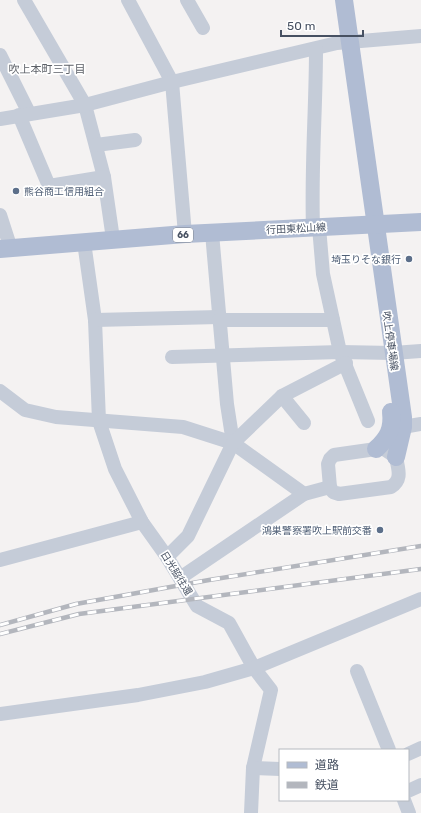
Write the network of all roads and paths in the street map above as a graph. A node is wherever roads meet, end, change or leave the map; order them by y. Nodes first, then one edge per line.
1 (24, 0) edge
2 (128, 0) edge
3 (187, 0) edge
4 (331, 0) edge
5 (344, 0) edge
6 (203, 28) dead end
7 (421, 36) edge
8 (343, 43) junction
9 (316, 49) junction
10 (0, 55) edge
11 (172, 82) junction
12 (85, 105) junction
13 (24, 114) junction
14 (0, 119) edge
15 (135, 140) dead end
16 (96, 145) junction
17 (104, 176) junction
18 (0, 215) edge
19 (421, 222) edge
20 (370, 224) junction
21 (316, 227) junction
22 (212, 233) junction
23 (185, 234) junction
24 (113, 240) junction
25 (84, 242) junction
26 (5, 249) edge
27 (219, 318) junction
28 (94, 320) junction
29 (333, 320) junction
30 (421, 351) edge
31 (388, 353) junction
32 (222, 355) junction
33 (172, 356) dead end
34 (343, 358) junction
35 (0, 391) edge
36 (282, 396) junction
37 (99, 421) junction
38 (368, 421) dead end
39 (304, 424) dead end
40 (421, 424) edge
41 (403, 427) junction
42 (233, 443) junction
43 (376, 449) junction
44 (396, 457) junction
45 (330, 487) junction
46 (304, 494) junction
47 (142, 522) junction
48 (168, 557) junction
49 (0, 560) edge
50 (180, 578) junction
51 (421, 599) edge
52 (254, 668) junction
53 (357, 671) dead end
54 (0, 714) edge
55 (421, 748) edge
56 (389, 749) edge
57 (409, 754) edge
58 (253, 768) junction
59 (279, 769) edge
60 (421, 785) edge
61 (409, 791) edge
62 (404, 801) edge
63 (251, 813) edge
64 (409, 813) edge

1 - 12 street
2 - 11 street
3 - 6 street
4 - 8 main road
5 - 8 main road
7 - 8 street
8 - 9 street
8 - 20 main road
9 - 11 street
9 - 21 street
10 - 13 street
11 - 12 street
11 - 23 street
12 - 13 street
12 - 16 street
13 - 14 street
13 - 17 street
15 - 16 street
16 - 17 street
17 - 24 street
18 - 26 street
19 - 20 main road, 行田東松山線
20 - 21 main road, 行田東松山線 / 66
20 - 31 main road, 吹上停車場線
21 - 22 main road, 行田東松山線 / 66
21 - 29 street
22 - 23 main road, 行田東松山線 / 66
22 - 27 street
23 - 24 main road, 行田東松山線 / 66
24 - 25 main road, 行田東松山線 / 66
25 - 26 main road, 行田東松山線 / 66
25 - 28 street, 日光脇往還
27 - 28 street
27 - 29 street
27 - 32 street
28 - 37 street, 日光脇往還
29 - 34 street
30 - 31 street
31 - 34 street
31 - 41 main road, 吹上停車場線
31 - 43 main road, 吹上停車場線
32 - 33 street
32 - 34 street
32 - 42 street
34 - 36 street
34 - 38 street
35 - 37 street
36 - 39 street
36 - 42 street
37 - 42 street
37 - 47 street, 日光脇往還
40 - 41 street
41 - 44 main road, 吹上停車場線
42 - 46 street
42 - 48 street
43 - 44 street
43 - 45 street
44 - 45 street
45 - 46 street
46 - 50 street
47 - 48 street, 日光脇往還
47 - 49 street
48 - 50 street, 日光脇往還
50 - 52 street, 日光脇往還
51 - 52 street
52 - 54 street
52 - 58 street, 日光脇往還
53 - 56 street
55 - 57 street
58 - 59 street
58 - 63 street, 日光脇往還
60 - 61 street
62 - 64 street

